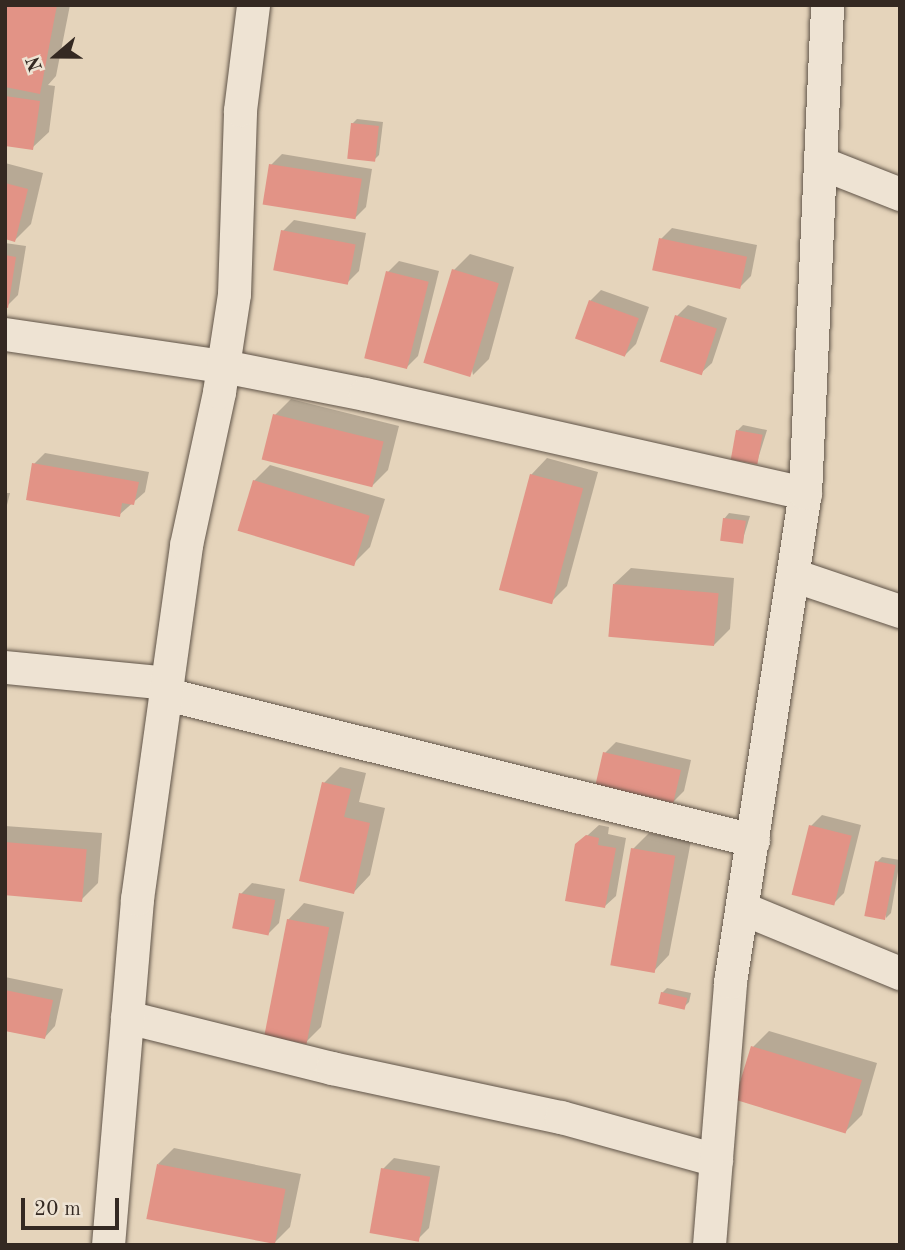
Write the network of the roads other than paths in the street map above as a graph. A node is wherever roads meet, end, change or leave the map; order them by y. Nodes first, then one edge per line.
1 (253, 5) edge
2 (827, 5) edge
3 (821, 163) junction
4 (900, 194) edge
5 (5, 334) edge
6 (223, 366) junction
7 (805, 493) junction
8 (793, 575) junction
9 (900, 611) edge
10 (5, 667) edge
11 (166, 689) junction
12 (753, 840) junction
13 (742, 908) junction
14 (900, 972) edge
15 (127, 1017) junction
16 (716, 1160) junction
17 (108, 1245) edge
18 (709, 1245) edge

1 - 6 street
2 - 3 street
3 - 4 street
3 - 7 street
5 - 6 street
6 - 7 street
6 - 11 street
7 - 8 street
8 - 9 street
8 - 12 street
10 - 11 street
11 - 12 street
11 - 15 street
12 - 13 street
13 - 14 street
13 - 16 street
15 - 16 street
15 - 17 street
16 - 18 street

